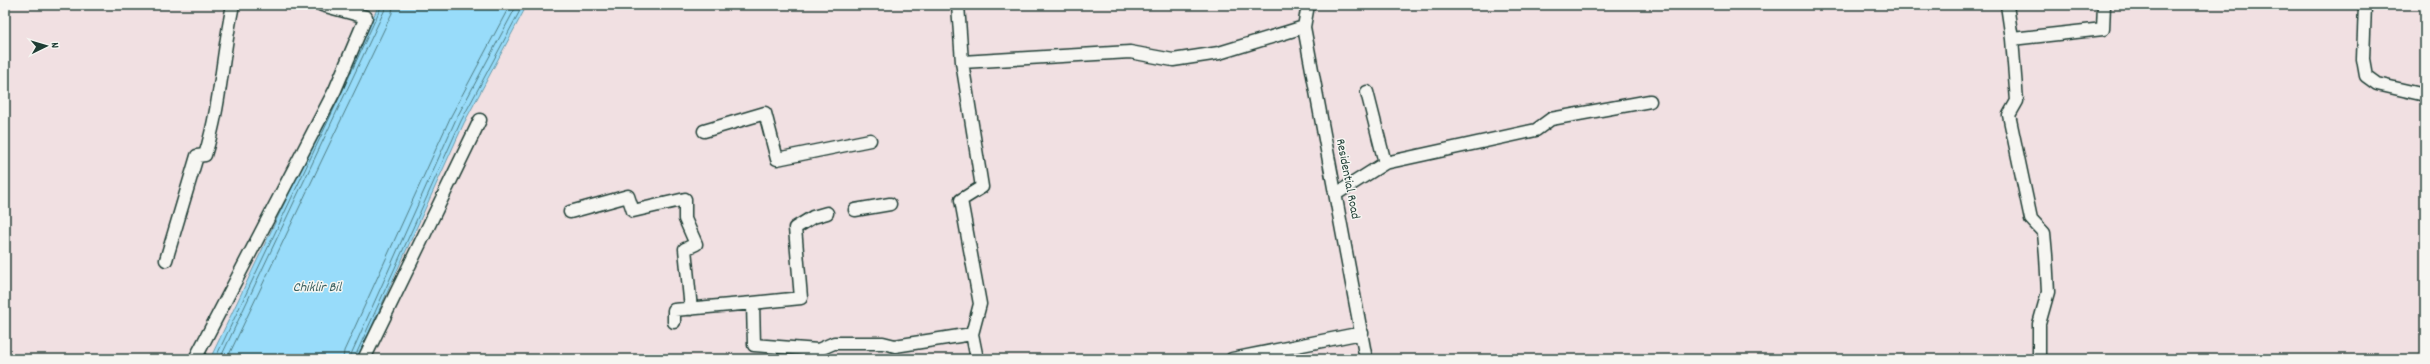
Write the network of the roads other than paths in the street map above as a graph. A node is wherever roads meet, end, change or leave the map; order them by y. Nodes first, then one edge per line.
1 (233, 5) edge
2 (322, 5) edge
3 (958, 5) edge
4 (1308, 5) edge
5 (2006, 5) edge
6 (2104, 5) edge
7 (2365, 5) edge
8 (1304, 27) junction
9 (2012, 39) junction
10 (962, 62) junction
11 (1367, 92) dead end
12 (2425, 95) edge
13 (1650, 101) dead end
14 (480, 120) dead end
15 (704, 130) dead end
16 (870, 140) dead end
17 (1385, 163) junction
18 (1336, 194) junction
19 (890, 204) dead end
20 (855, 210) dead end
21 (570, 212) dead end
22 (827, 213) dead end
23 (166, 260) dead end
24 (753, 303) junction
25 (691, 309) junction
26 (674, 322) dead end
27 (1362, 332) junction
28 (972, 334) junction
29 (195, 359) edge
30 (364, 359) edge
31 (977, 359) edge
32 (1232, 359) edge
33 (1366, 359) edge
34 (2039, 359) edge

1 - 23 street
2 - 29 street
3 - 10 street
4 - 8 street, Residential Road
5 - 9 street
6 - 9 street
7 - 12 street
8 - 10 street
8 - 18 street, Residential Road
9 - 34 street
10 - 28 street
11 - 17 street
13 - 17 street
14 - 30 street
15 - 16 street
17 - 18 street
18 - 27 street, Residential Road
19 - 20 street
21 - 25 street
22 - 24 street
24 - 25 street
24 - 28 street
25 - 26 street
27 - 32 street
27 - 33 street, Residential Road
28 - 31 street

